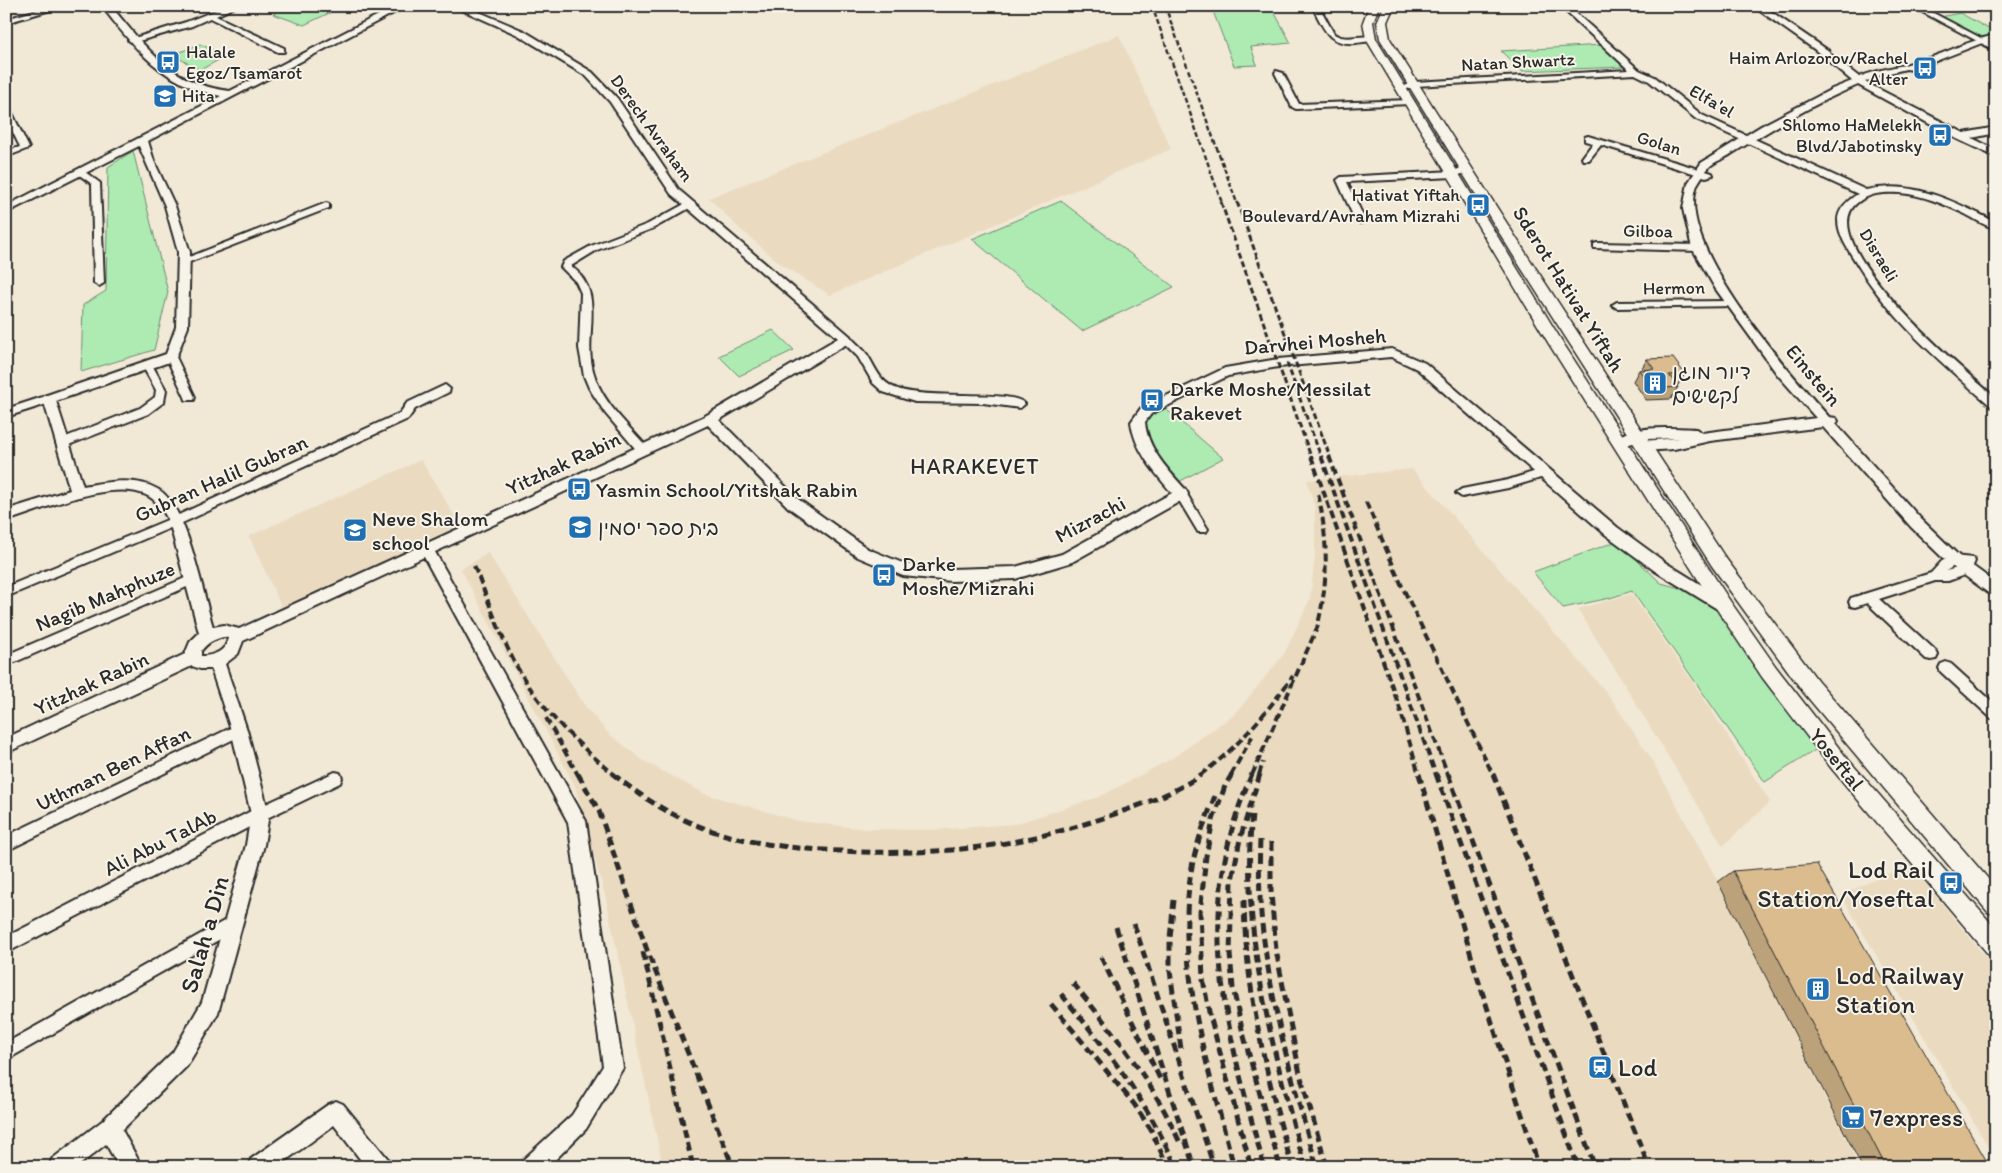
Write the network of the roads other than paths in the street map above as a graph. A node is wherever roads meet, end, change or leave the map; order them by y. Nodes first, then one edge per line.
1 (61, 6) edge
2 (106, 6) edge
3 (119, 6) edge
4 (234, 6) edge
5 (391, 6) edge
6 (403, 6) edge
7 (457, 6) edge
8 (1315, 6) edge
9 (1374, 6) edge
10 (1389, 6) edge
11 (1563, 6) edge
12 (1687, 6) edge
13 (1703, 6) edge
14 (1757, 6) edge
15 (1914, 6) edge
16 (211, 16) junction
17 (6, 21) edge
18 (143, 37) junction
19 (1996, 38) edge
20 (1371, 39) junction
21 (132, 40) junction
22 (1980, 41) junction
23 (1996, 49) edge
24 (281, 50) dead end
25 (1636, 72) junction
26 (1279, 73) dead end
27 (1864, 82) junction
28 (1414, 84) junction
29 (1402, 89) junction
30 (228, 91) junction
31 (216, 93) junction
32 (1410, 102) junction
33 (6, 109) edge
34 (1996, 130) edge
35 (1961, 137) junction
36 (1588, 139) dead end
37 (1747, 139) junction
38 (142, 140) junction
39 (1599, 142) junction
40 (6, 154) edge
41 (1996, 154) edge
42 (1586, 158) dead end
43 (1460, 171) junction
44 (81, 172) junction
45 (1704, 174) junction
46 (1864, 193) junction
47 (6, 201) edge
48 (690, 204) junction
49 (326, 206) dead end
50 (6, 210) edge
51 (1360, 220) dead end
52 (1996, 226) edge
53 (1597, 246) dead end
54 (1698, 248) junction
55 (184, 262) junction
56 (98, 283) dead end
57 (1731, 304) junction
58 (1617, 305) dead end
59 (846, 338) junction
60 (171, 357) junction
61 (147, 365) junction
62 (445, 390) dead end
63 (190, 397) dead end
64 (49, 399) junction
65 (1020, 404) dead end
66 (1996, 404) edge
67 (6, 413) edge
68 (710, 419) junction
69 (1830, 421) junction
70 (1639, 441) junction
71 (1620, 442) junction
72 (62, 443) junction
73 (643, 450) junction
74 (1543, 474) junction
75 (78, 492) junction
76 (1462, 493) dead end
77 (1181, 494) junction
78 (6, 516) edge
79 (176, 521) junction
80 (1202, 529) dead end
81 (427, 550) junction
82 (1694, 560) junction
83 (1954, 560) junction
84 (1968, 565) junction
85 (1668, 572) junction
86 (1935, 576) junction
87 (192, 580) junction
88 (1996, 582) edge
89 (6, 592) edge
90 (1996, 592) edge
91 (1869, 598) junction
92 (1855, 602) dead end
93 (1724, 606) junction
94 (1757, 616) joint
95 (207, 636) junction
96 (237, 638) junction
97 (1931, 655) dead end
98 (193, 658) junction
99 (6, 661) edge
100 (216, 661) junction
101 (1946, 668) dead end
102 (1996, 714) edge
103 (239, 730) junction
104 (6, 746) edge
105 (335, 778) dead end
106 (260, 814) junction
107 (6, 844) edge
108 (1996, 906) edge
109 (233, 924) junction
110 (6, 945) edge
111 (1996, 946) edge
112 (6, 1052) edge
113 (109, 1128) junction
114 (60, 1167) edge
115 (131, 1167) edge
116 (259, 1167) edge
117 (380, 1167) edge
118 (532, 1167) edge

1 - 17 street
2 - 21 street
3 - 18 street
4 - 16 street
5 - 30 street
6 - 30 street
7 - 48 street, Derech Avraham
8 - 20 street
9 - 20 main road
10 - 28 main road, Sderot Hativat Yiftah
11 - 25 street, Elfa'el
12 - 13 street
14 - 27 street
15 - 22 street
16 - 18 street
16 - 24 street
18 - 21 street
18 - 30 street
19 - 22 street, Einstein
20 - 29 main road, Sderot Hativat Yiftah
21 - 31 street
22 - 23 street
22 - 27 street, Einstein
25 - 28 street, Natan Shwartz
25 - 37 street, Elfa'el
26 - 32 street
27 - 35 street
27 - 37 street, Einstein
28 - 29 street, Natan Shwartz
28 - 43 main road, Sderot Hativat Yiftah
29 - 32 main road, Sderot Hativat Yiftah
30 - 31 street
30 - 38 street
31 - 47 street
32 - 43 main road, Sderot Hativat Yiftah
33 - 40 street
34 - 35 street
35 - 41 street
36 - 39 street, Golan
37 - 45 street, Einstein
37 - 46 street, Elfa'el
38 - 44 street
38 - 55 street
39 - 42 street
39 - 45 street, Golan
43 - 51 street
43 - 70 main road, Sderot Hativat Yiftah
43 - 71 main road, Sderot Hativat Yiftah
44 - 50 street
44 - 56 street
45 - 54 street, Einstein
45 - 69 street, Einstein
46 - 52 street
46 - 66 street, Disraeli
48 - 59 street, Derech Avraham
48 - 73 street
49 - 55 street
53 - 54 street, Gilboa
54 - 57 street, Einstein
55 - 60 street
57 - 58 street, Hermon
57 - 69 street, Einstein
59 - 65 street
59 - 68 street, Yitzhak Rabin
60 - 61 street
60 - 63 street
61 - 64 street
61 - 72 street
62 - 79 street, Gubran Halil Gubran
64 - 67 street
64 - 72 street
68 - 73 street, Yitzhak Rabin
68 - 77 street, Mizrachi
69 - 70 street
69 - 83 street, Einstein
69 - 84 street, Einstein
70 - 71 street
70 - 94 main road, Sderot Hativat Yiftah
71 - 82 main road, Sderot Hativat Yiftah
72 - 75 street
73 - 81 street, Yitzhak Rabin
74 - 76 street
74 - 77 street, Darvhei Mosheh
74 - 85 street, Darvhei Mosheh
75 - 78 street
75 - 79 street
77 - 80 street
79 - 87 street
79 - 89 street, Gubran Halil Gubran
81 - 96 street, Yitzhak Rabin
81 - 118 street
82 - 85 street, Darvhei Mosheh
82 - 93 main road, Yoseftal
83 - 84 street, Einstein
83 - 86 street
84 - 86 street
84 - 88 street, Einstein
84 - 90 street, Einstein
85 - 93 street, Darvhei Mosheh
86 - 91 street
87 - 95 street
87 - 99 street, Nagib Mahphuze
91 - 92 street
91 - 97 street
93 - 111 main road, Yoseftal
94 - 108 main road, Yoseftal
95 - 96 street
95 - 98 street
96 - 100 street
98 - 100 street
98 - 104 street, Yitzhak Rabin
100 - 103 street, Salah a Din
101 - 102 street
103 - 106 street, Salah a Din
103 - 107 street, Uthman Ben Affan
105 - 106 street, Ali Abu TalAb
106 - 109 street, Salah a Din
106 - 110 street, Ali Abu TalAb
109 - 112 street
109 - 113 street, Salah a Din
113 - 114 street, Salah a Din
113 - 115 street
116 - 117 street

